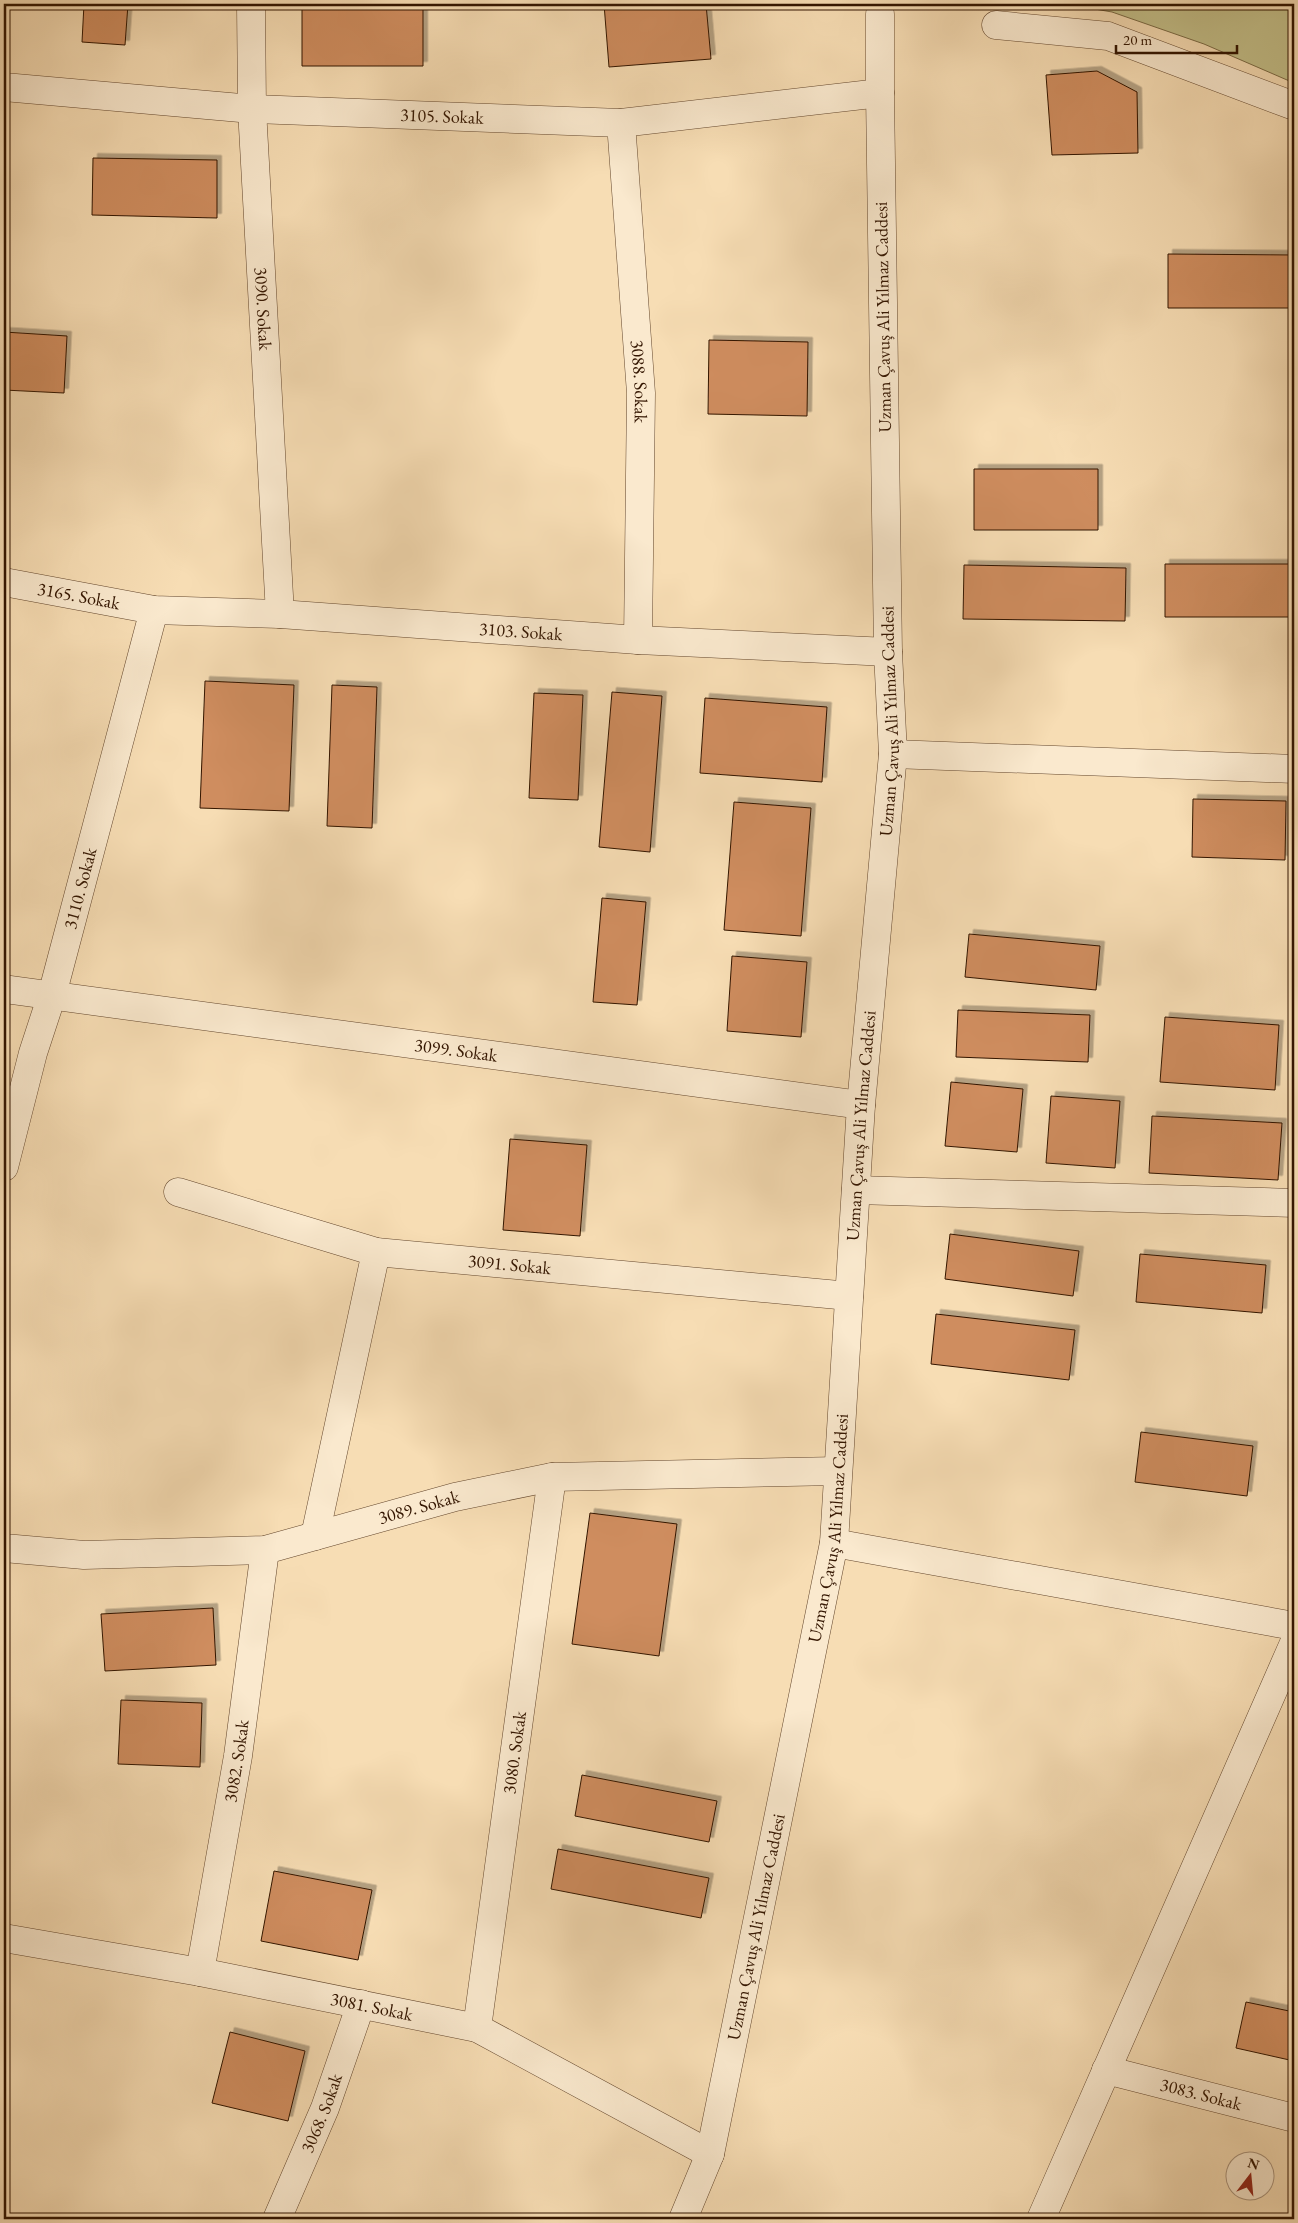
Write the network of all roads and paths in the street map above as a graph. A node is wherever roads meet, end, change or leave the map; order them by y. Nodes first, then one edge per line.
1 (251, 4) edge
2 (884, 7) edge
3 (996, 25) dead end
4 (4, 87) edge
5 (880, 93) junction
6 (1294, 106) edge
7 (252, 109) junction
8 (620, 123) junction
9 (4, 582) edge
10 (154, 610) junction
11 (280, 614) junction
12 (638, 640) junction
13 (888, 652) junction
14 (893, 754) junction
15 (1294, 769) edge
16 (4, 989) edge
17 (52, 995) junction
18 (861, 1105) junction
19 (4, 1167) edge
20 (856, 1190) junction
21 (178, 1192) dead end
22 (1294, 1203) edge
23 (376, 1252) junction
24 (849, 1296) junction
25 (838, 1471) junction
26 (552, 1478) junction
27 (315, 1536) junction
28 (834, 1543) junction
29 (4, 1548) edge
30 (265, 1550) junction
31 (1294, 1626) edge
32 (1294, 1643) edge
33 (4, 1938) edge
34 (200, 1972) junction
35 (360, 2004) junction
36 (477, 2028) junction
37 (1106, 2070) junction
38 (1294, 2118) edge
39 (710, 2154) junction
40 (277, 2219) edge
41 (683, 2219) edge
42 (1041, 2219) edge

1 - 7 street, 3090. Sokak
2 - 5 street, Uzman Çavuş Ali Yılmaz Caddesi
3 - 6 street
4 - 7 street, 3105. Sokak
5 - 8 street, 3105. Sokak
5 - 13 street, Uzman Çavuş Ali Yılmaz Caddesi
7 - 8 street, 3105. Sokak
7 - 11 street, 3090. Sokak
8 - 12 street, 3088. Sokak
9 - 10 street, 3165. Sokak
10 - 11 street, 3103. Sokak
10 - 17 street, 3110. Sokak
11 - 12 street, 3103. Sokak
12 - 13 street, 3103. Sokak
13 - 14 street, Uzman Çavuş Ali Yılmaz Caddesi
14 - 15 street
14 - 18 street, Uzman Çavuş Ali Yılmaz Caddesi
16 - 17 street, 3099. Sokak
17 - 18 street, 3099. Sokak
17 - 19 street, 3110. Sokak
18 - 20 street, Uzman Çavuş Ali Yılmaz Caddesi
20 - 22 street
20 - 24 street, Uzman Çavuş Ali Yılmaz Caddesi
21 - 23 street, 3091. Sokak
23 - 24 street, 3091. Sokak
23 - 27 street
24 - 25 street, Uzman Çavuş Ali Yılmaz Caddesi
25 - 26 street, 3089. Sokak
25 - 28 street, Uzman Çavuş Ali Yılmaz Caddesi
26 - 27 street, 3089. Sokak
26 - 36 street, 3080. Sokak
27 - 30 street, 3089. Sokak
28 - 31 street
28 - 39 street, Uzman Çavuş Ali Yılmaz Caddesi
29 - 30 street, 3089. Sokak
30 - 34 street, 3082. Sokak
32 - 37 street
33 - 34 street, 3081. Sokak
34 - 35 street, 3081. Sokak
35 - 36 street, 3081. Sokak
35 - 40 street, 3068. Sokak
36 - 39 street, 3081. Sokak
37 - 38 street, 3083. Sokak
37 - 42 street
39 - 41 street, Uzman Çavuş Ali Yılmaz Caddesi

